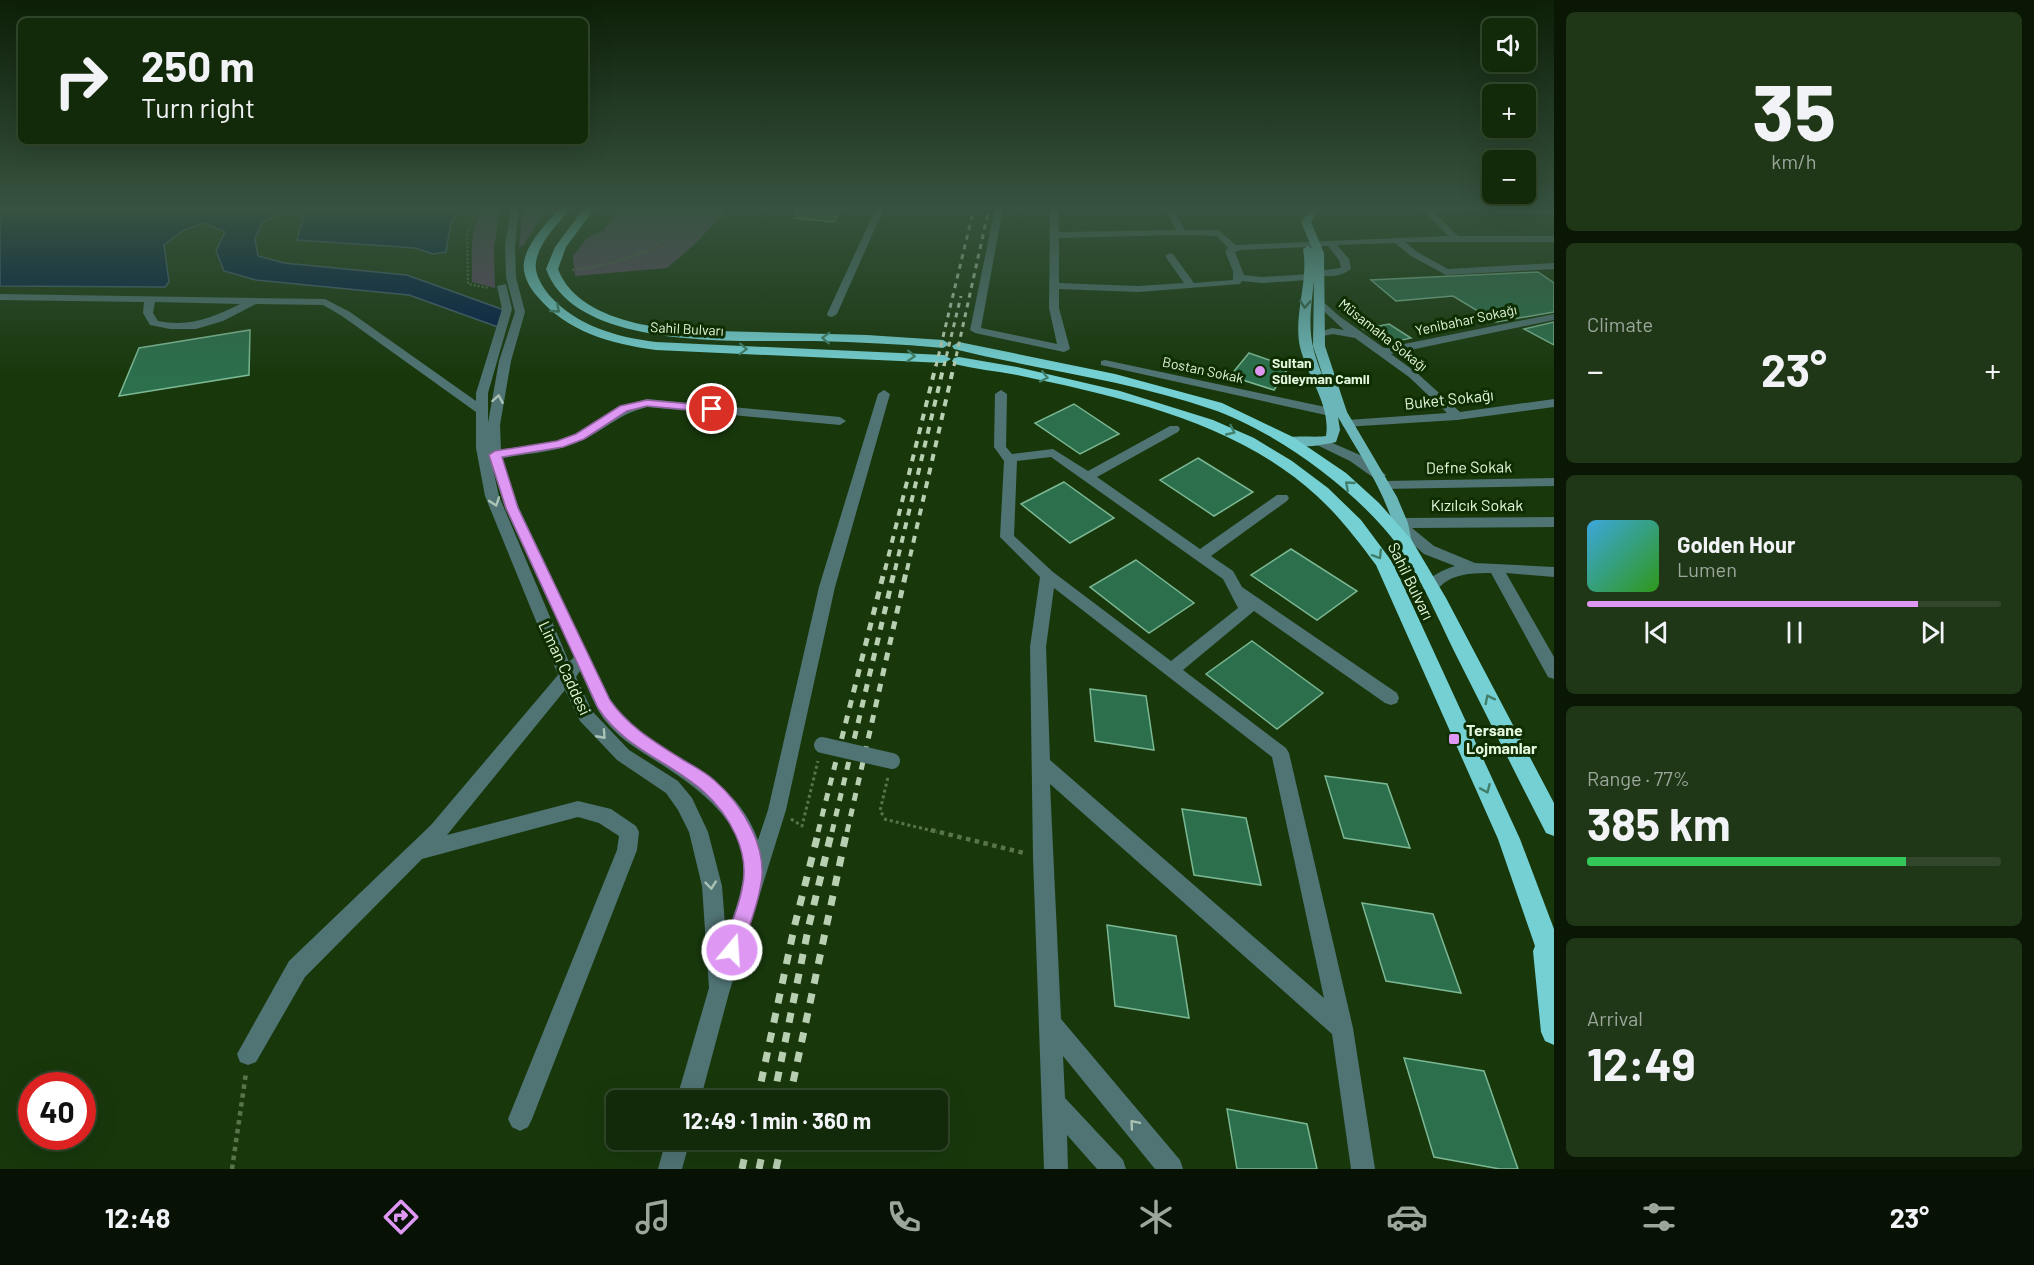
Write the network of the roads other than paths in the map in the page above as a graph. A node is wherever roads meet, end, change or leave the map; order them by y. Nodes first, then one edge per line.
1 (501, 263) edge
2 (511, 263) edge
3 (531, 263) edge
4 (553, 263) edge
5 (855, 263) edge
6 (988, 263) edge
7 (1053, 263) edge
8 (1175, 263) edge
9 (1235, 263) edge
10 (1313, 263) edge
11 (1345, 263) edge
12 (1429, 263) edge
13 (1554, 266) edge
14 (1314, 275) junction
15 (1239, 278) junction
16 (1053, 286) junction
17 (1191, 286) junction
18 (0, 297) edge
19 (150, 298) junction
20 (257, 300) junction
21 (1318, 301) junction
22 (832, 314) dead end
23 (1554, 317) edge
24 (1317, 336) junction
25 (1365, 339) junction
26 (504, 342) junction
27 (951, 352) junction
28 (1383, 352) junction
29 (1105, 363) dead end
30 (884, 394) dead end
31 (1001, 394) dead end
32 (1552, 405) edge
33 (482, 411) junction
34 (1330, 412) junction
35 (1457, 416) junction
36 (840, 421) dead end
37 (1348, 424) junction
38 (1174, 429) dead end
39 (1288, 440) junction
40 (1321, 442) junction
41 (489, 456) junction
42 (1011, 461) junction
43 (1087, 477) junction
44 (1381, 480) junction
45 (1554, 482) edge
46 (1282, 498) dead end
47 (1554, 522) edge
48 (1403, 531) junction
49 (1200, 556) junction
50 (1474, 568) junction
51 (1496, 569) junction
52 (1554, 572) edge
53 (1048, 576) junction
54 (1431, 586) junction
55 (1236, 591) junction
56 (1547, 647) edge
57 (582, 658) junction
58 (1172, 670) junction
59 (1554, 672) edge
60 (567, 676) junction
61 (1391, 698) dead end
62 (822, 745) road end
63 (892, 761) road end
64 (1041, 764) junction
65 (1554, 826) edge
66 (416, 852) junction
67 (752, 887) junction
68 (1544, 934) junction
69 (1554, 963) edge
70 (718, 993) junction
71 (1050, 1023) junction
72 (1342, 1029) junction
73 (1554, 1032) edge
74 (248, 1054) road end
75 (691, 1090) edge
76 (1053, 1103) junction
77 (520, 1119) dead end
78 (675, 1150) edge
79 (670, 1169) edge
80 (1056, 1169) edge
81 (1114, 1169) edge
82 (1171, 1169) edge
83 (1363, 1169) edge

1 - 26 street
2 - 26 street
3 -> 27 highway, Sahil Bulvarı
27 -> 4 highway, Sahil Bulvarı
5 - 22 street
6 - 16 street
7 - 16 street
8 - 17 street
9 - 15 street
10 - 14 main road
11 - 14 street
12 - 13 street
14 - 15 street
14 - 21 main road
14 -> 34 main road
15 - 17 street
16 - 17 street
18 - 19 street
19 - 20 street
19 - 20 street
20 - 33 street
21 - 24 main road
21 - 25 street, Müsamaha Sokağı
23 - 28 street, Yenibahar Sokağı
24 - 25 street
24 - 37 main road
25 - 28 street, Müsamaha Sokağı
26 - 33 street, Liman Caddesi
41 -> 26 street, Liman Caddesi
27 - 39 highway, Sahil Bulvarı
27 -> 68 highway, Sahil Bulvarı
28 - 35 street, Müsamaha Sokağı
29 - 34 street, Bostan Sokak
30 - 67 street
31 - 42 street
32 - 35 street, Buket Sokağı
33 - 41 street, Liman Caddesi
34 - 40 main road
35 - 37 street, Buket Sokağı
36 - 41 street
37 - 44 main road
38 - 43 street
39 - 40 main road
48 -> 39 highway, Sahil Bulvarı
40 - 44 street
41 - 57 street, Liman Caddesi
41 -> 60 street, Liman Caddesi
42 - 43 street
42 - 53 street
43 - 49 street
44 - 45 street, Defne Sokak
44 - 48 main road
46 - 49 street
47 - 48 street, Kızılcık Sokak
48 - 50 street
48 - 54 highway, Sahil Bulvarı
49 - 55 street
50 - 51 street
50 - 54 street
51 - 52 street
51 - 56 street
53 - 58 street
53 - 64 street
65 -> 54 highway, Sahil Bulvarı
55 - 58 street
55 - 61 street
56 - 59 street
57 - 60 street
57 - 67 street, Liman Caddesi
58 - 72 street
60 - 66 street
60 -> 70 street, Liman Caddesi
62 - 63 street, bridge
64 - 71 street
64 - 72 street
66 - 74 street
66 - 77 street
67 - 70 street, Liman Caddesi
68 - 69 highway, Sahil Bulvarı
68 - 73 highway
70 - 75 street, Liman Caddesi
71 - 76 street
82 -> 71 street
72 - 83 street
76 - 80 street
76 - 81 street
78 - 79 street

